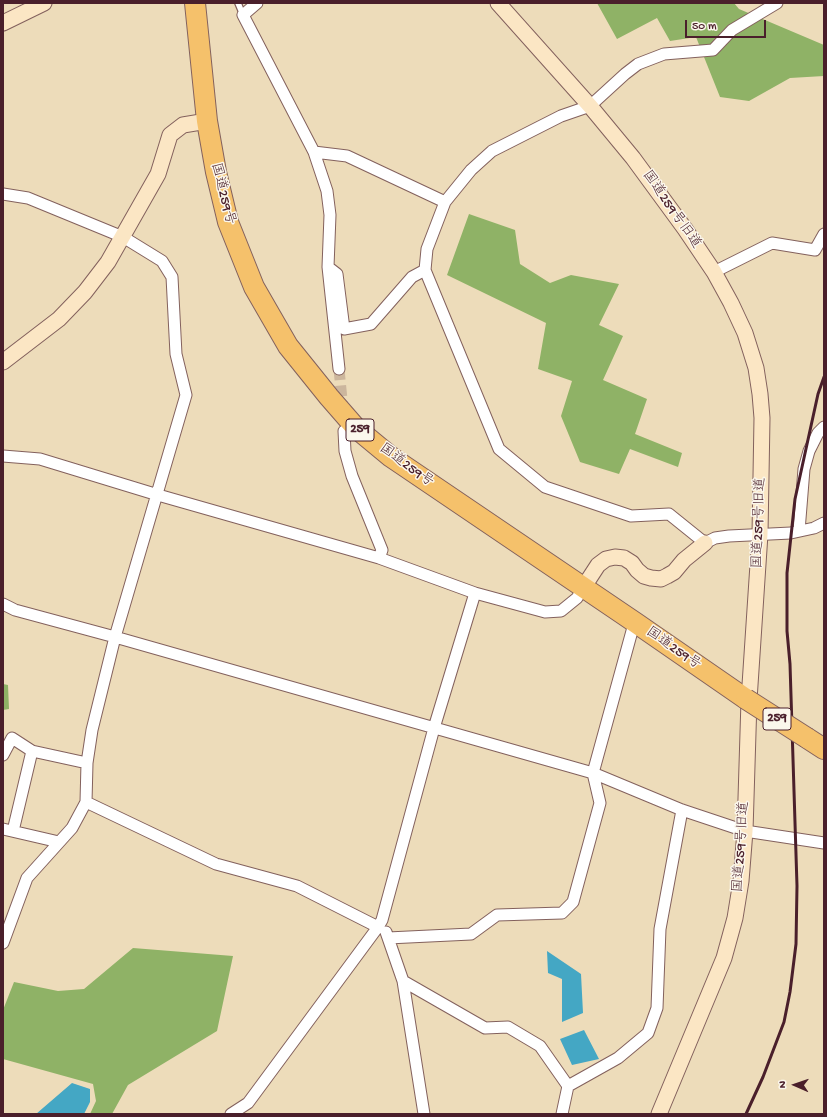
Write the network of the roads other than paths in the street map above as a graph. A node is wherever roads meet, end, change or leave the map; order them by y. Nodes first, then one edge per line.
1 (44, 3) edge
2 (195, 3) edge
3 (238, 3) edge
4 (257, 3) edge
5 (498, 3) edge
6 (777, 3) edge
7 (244, 15) junction
8 (3, 23) edge
9 (590, 106) junction
10 (207, 120) junction
11 (314, 152) junction
12 (3, 194) edge
13 (444, 202) junction
14 (824, 234) edge
15 (123, 236) junction
16 (328, 267) junction
17 (425, 270) junction
18 (714, 272) junction
19 (3, 362) edge
20 (339, 369) tunnel mouth
21 (824, 427) edge
22 (344, 431) dead end
23 (3, 456) edge
24 (158, 495) junction
25 (824, 523) edge
26 (799, 531) junction
27 (760, 534) junction
28 (705, 542) junction
29 (379, 558) junction
30 (583, 588) junction
31 (475, 593) junction
32 (3, 604) edge
33 (636, 623) junction
34 (115, 637) junction
35 (434, 728) junction
36 (824, 749) edge
37 (32, 751) junction
38 (3, 755) edge
39 (87, 763) junction
40 (593, 774) junction
41 (86, 802) junction
42 (682, 810) junction
43 (8, 830) edge
44 (745, 831) junction
45 (59, 842) junction
46 (824, 843) edge
47 (380, 923) junction
48 (388, 938) junction
49 (3, 944) edge
50 (403, 981) junction
51 (568, 1086) junction
52 (231, 1114) edge
53 (424, 1114) edge
54 (562, 1114) edge
55 (659, 1114) edge

1 - 8 street
2 - 10 highway, 国道259号 / 259
3 - 7 lane
4 - 7 street
5 - 9 street, 国道259号旧道
6 - 9 street
7 - 11 street
9 - 13 street
9 - 18 street, 国道259号旧道
10 - 15 street
10 - 30 highway, 国道259号 / 259
11 - 13 street
11 - 16 street
12 - 15 street
13 - 17 street
14 - 18 street
15 - 19 street
15 - 24 street
16 - 17 street
16 - 20 street
17 - 28 street
18 - 27 street, 国道259号旧道
21 - 26 street
22 - 29 street
23 - 24 street
24 - 29 street
24 - 34 street
25 - 26 street
26 - 27 street
27 - 28 street
27 - 44 street, 国道259号旧道
28 - 30 street
29 - 31 street
30 - 31 street
30 - 33 highway, 国道259号 / 259
31 - 35 street
32 - 34 street
33 - 36 highway, 国道259号 / 259, bridge
33 - 40 street
34 - 35 street
34 - 39 street
35 - 40 street
35 - 47 street
37 - 38 street
37 - 39 street
37 - 43 street
39 - 41 street
40 - 42 street
40 - 48 street
41 - 45 street
41 - 47 street
42 - 44 street
42 - 51 street
43 - 45 street
44 - 46 street
44 - 55 street, 国道259号旧道
45 - 49 street
47 - 48 street
47 - 52 street
48 - 50 street
50 - 51 street
50 - 53 street
51 - 54 street

